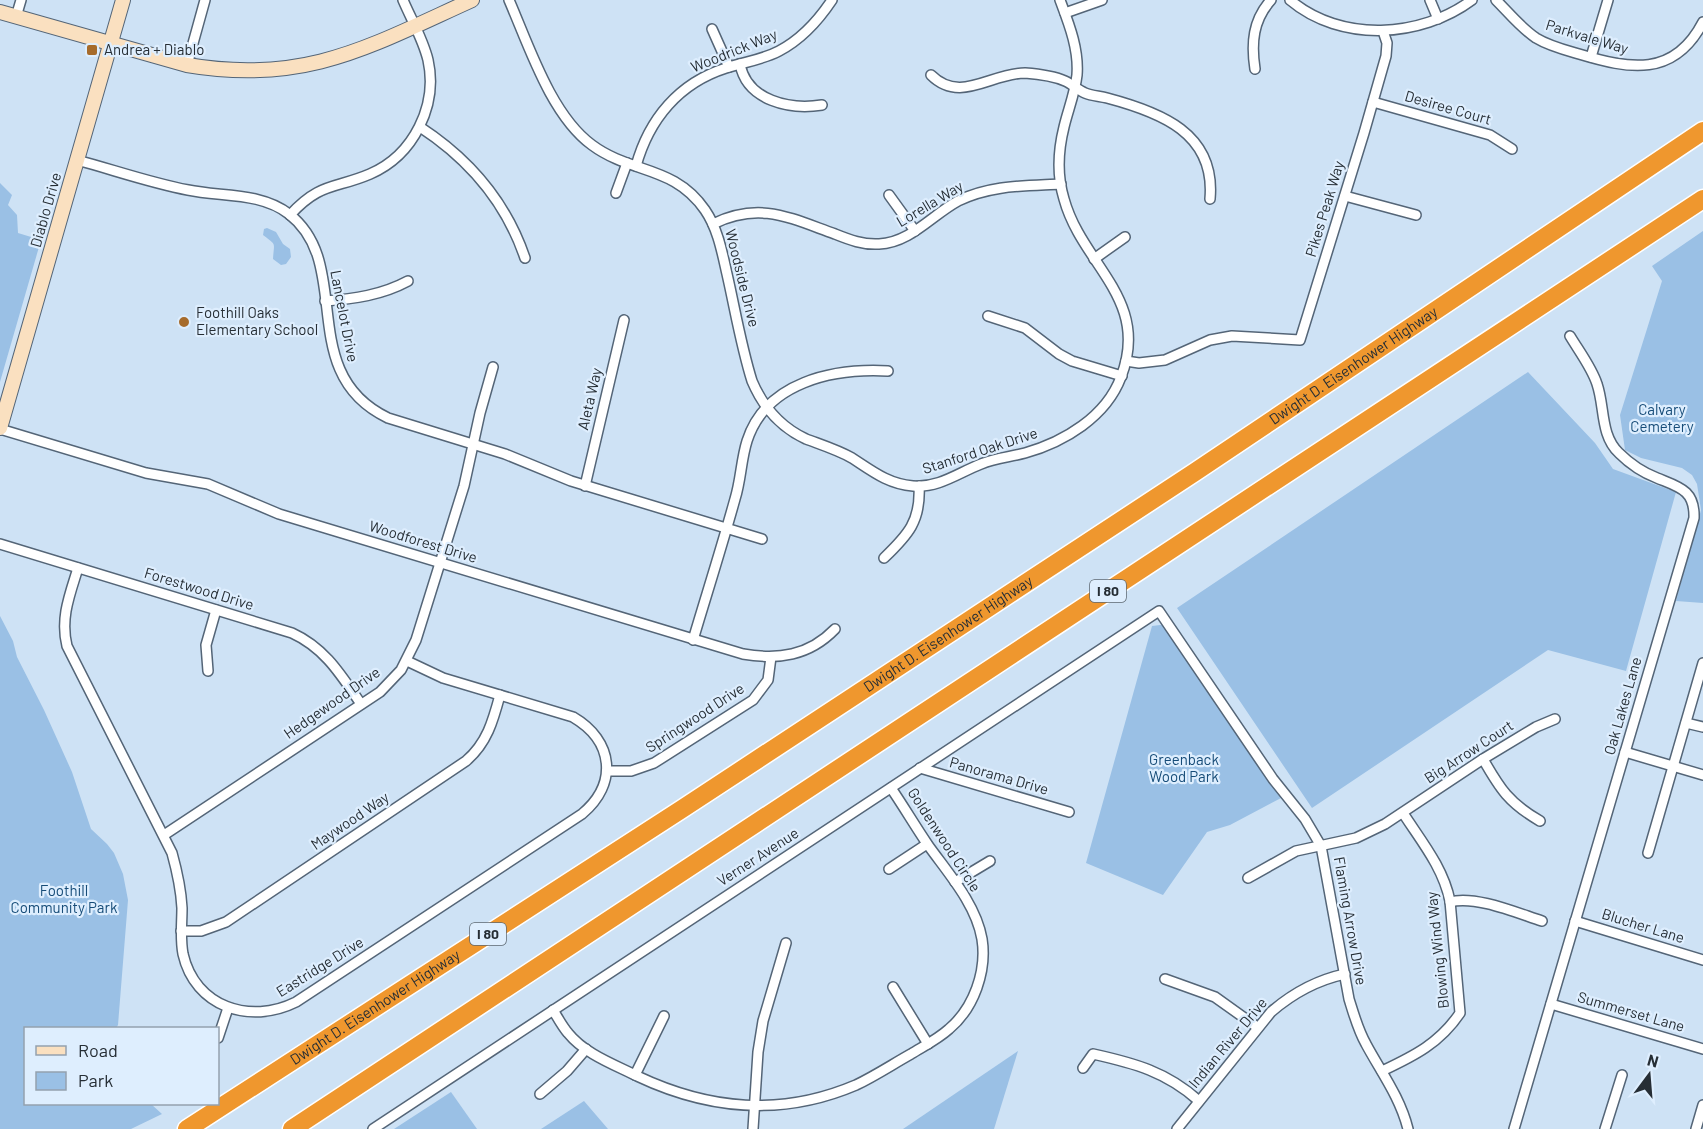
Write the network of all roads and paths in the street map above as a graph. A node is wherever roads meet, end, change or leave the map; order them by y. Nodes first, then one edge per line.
1 (21, 0) edge
2 (123, 0) edge
3 (205, 0) edge
4 (403, 0) edge
5 (472, 0) edge
6 (509, 0) edge
7 (832, 0) edge
8 (1060, 0) edge
9 (1101, 0) edge
10 (1271, 0) edge
11 (1290, 0) edge
12 (1430, 0) edge
13 (1472, 0) edge
14 (1496, 0) edge
15 (1608, 0) edge
16 (0, 12) edge
17 (1065, 13) junction
18 (16, 17) junction
19 (1438, 19) junction
20 (1703, 22) edge
21 (414, 26) junction
22 (712, 29) dead end
23 (1383, 31) junction
24 (111, 44) junction
25 (1591, 57) junction
26 (740, 64) junction
27 (187, 65) junction
28 (729, 67) junction
29 (1255, 69) dead end
30 (931, 75) dead end
31 (1075, 87) junction
32 (1373, 102) junction
33 (822, 105) dead end
34 (420, 127) junction
35 (1703, 131) edge
36 (1512, 149) dead end
37 (77, 160) junction
38 (631, 164) junction
39 (1061, 184) junction
40 (616, 193) dead end
41 (889, 195) dead end
42 (1345, 196) junction
43 (1210, 199) dead end
44 (1703, 199) edge
45 (290, 215) junction
46 (1416, 215) dead end
47 (713, 224) junction
48 (915, 231) junction
49 (1125, 237) dead end
50 (525, 258) dead end
51 (1094, 259) junction
52 (408, 281) dead end
53 (325, 301) junction
54 (988, 316) dead end
55 (624, 320) dead end
56 (1570, 336) dead end
57 (1126, 362) junction
58 (493, 367) dead end
59 (888, 371) dead end
60 (1122, 376) junction
61 (767, 408) junction
62 (0, 428) edge
63 (474, 444) junction
64 (585, 486) junction
65 (919, 486) junction
66 (727, 529) junction
67 (762, 539) dead end
68 (0, 544) edge
69 (884, 558) dead end
70 (440, 563) junction
71 (78, 568) junction
72 (216, 610) junction
73 (1159, 611) joint
74 (835, 629) dead end
75 (693, 640) junction
76 (771, 657) junction
77 (407, 661) junction
78 (1703, 663) edge
79 (208, 671) dead end
80 (500, 695) junction
81 (361, 704) junction
82 (1555, 719) dead end
83 (1686, 723) junction
84 (1703, 728) edge
85 (1625, 752) junction
86 (1483, 759) junction
87 (1674, 766) junction
88 (920, 768) junction
89 (607, 771) junction
90 (1703, 775) edge
91 (891, 788) junction
92 (1069, 813) dead end
93 (1403, 813) junction
94 (1540, 821) dead end
95 (164, 835) junction
96 (927, 844) junction
97 (1321, 846) junction
98 (1648, 853) dead end
99 (990, 861) dead end
100 (889, 869) dead end
101 (1248, 878) dead end
102 (955, 882) junction
103 (1450, 902) junction
104 (1542, 921) dead end
105 (1575, 921) junction
106 (181, 931) junction
107 (786, 943) dead end
108 (1703, 960) edge
109 (1345, 974) junction
110 (1165, 979) dead end
111 (893, 987) dead end
112 (1551, 1004) junction
113 (228, 1008) junction
114 (553, 1010) junction
115 (664, 1016) dead end
116 (1257, 1028) junction
117 (219, 1035) edge
118 (928, 1044) junction
119 (586, 1049) junction
120 (1703, 1049) edge
121 (1083, 1068) dead end
122 (1382, 1071) junction
123 (635, 1075) junction
124 (1622, 1075) dead end
125 (540, 1094) dead end
126 (1199, 1101) junction
127 (1703, 1105) edge
128 (755, 1106) junction
129 (187, 1128) edge
130 (292, 1129) edge
131 (373, 1129) edge
132 (753, 1129) edge
133 (1177, 1129) edge
134 (1408, 1129) edge
135 (1514, 1129) edge
136 (1605, 1129) edge
137 (1696, 1129) edge

1 - 18 street
2 - 24 street, Diablo Drive
3 - 27 street
4 - 21 street
5 - 21 street
6 - 38 street, Woodside Drive
7 - 26 street, Woodrick Way
8 - 17 street, Stanford Oak Drive
9 - 17 street
10 - 29 street
11 - 23 street
12 - 19 street
13 - 19 street
14 - 25 street, Parkvale Way
15 - 25 street
16 - 18 street
17 - 31 street, Stanford Oak Drive
18 - 24 street
19 - 23 street
20 - 25 street, Parkvale Way
21 - 27 street
21 - 34 street
22 - 28 street
23 - 32 street, Pikes Peak Way
24 - 27 street
24 - 37 street, Diablo Drive
26 - 28 street, Woodrick Way
26 - 33 street
28 - 38 street, Woodrick Way
30 - 31 street
31 - 39 street, Stanford Oak Drive
31 - 43 street
32 - 36 street, Desiree Court
32 - 42 street, Pikes Peak Way
34 - 45 street
34 - 50 street
35 - 129 highway, Dwight D. Eisenhower Highway / I 80
37 - 45 street, Lancelot Drive
37 - 62 street, Diablo Drive
38 - 40 street, Woodrick Way
38 - 47 street, Woodside Drive
39 - 48 street, Lorella Way
39 - 51 street, Stanford Oak Drive
41 - 48 street
42 - 46 street
42 - 57 street, Pikes Peak Way
44 - 130 highway, I 80
45 - 53 street, Lancelot Drive
47 - 48 street, Lorella Way
47 - 61 street, Woodside Drive
49 - 51 street
51 - 57 street, Stanford Oak Drive
52 - 53 street
53 - 63 street, Lancelot Drive
54 - 60 street
55 - 64 street, Aleta Way
56 - 85 street, Oak Lakes Lane
57 - 60 street, Stanford Oak Drive
58 - 63 street, Hedgewood Drive
59 - 61 street
60 - 65 street, Stanford Oak Drive
61 - 65 street, Stanford Oak Drive
61 - 66 street
62 - 70 street, Woodforest Drive
63 - 64 street, Lancelot Drive
63 - 70 street, Hedgewood Drive
64 - 66 street, Lancelot Drive
65 - 69 street
66 - 67 street, Lancelot Drive
66 - 75 street
68 - 71 street, Forestwood Drive
70 - 75 street, Woodforest Drive
70 - 77 street, Hedgewood Drive
71 - 72 street, Forestwood Drive
71 - 95 street, Eastridge Drive
72 - 79 street
72 - 81 street, Forestwood Drive
73 - 88 street, Verner Avenue
73 - 97 street, Flaming Arrow Drive
74 - 76 street, Woodforest Drive
75 - 76 street, Woodforest Drive
76 - 89 street, Springwood Drive
77 - 80 street
77 - 81 street, Hedgewood Drive
78 - 83 street
80 - 89 street
80 - 106 street, Maywood Way
81 - 95 street, Hedgewood Drive
82 - 86 street, Big Arrow Court
83 - 84 street
83 - 87 street
85 - 87 street
85 - 105 street, Oak Lakes Lane
86 - 93 street, Big Arrow Court
86 - 94 street
87 - 90 street
87 - 98 street
88 - 91 street, Verner Avenue
88 - 92 street, Panorama Drive
89 - 113 street, Eastridge Drive
91 - 96 street, Goldenwood Circle
91 - 114 street, Verner Avenue
93 - 97 street
93 - 103 street, Blowing Wind Way
95 - 106 street, Eastridge Drive
96 - 100 street
96 - 102 street, Goldenwood Circle
97 - 101 street
97 - 109 street, Flaming Arrow Drive
99 - 102 street
102 - 118 street, Goldenwood Circle
103 - 104 street
103 - 122 street, Blowing Wind Way
105 - 108 street, Blucher Lane
105 - 112 street, Oak Lakes Lane
106 - 113 street, Eastridge Drive
107 - 128 street
109 - 116 street, Indian River Drive
109 - 122 street, Flaming Arrow Drive
110 - 116 street
111 - 118 street
112 - 120 street, Summerset Lane
112 - 135 street, Oak Lakes Lane
113 - 117 street
114 - 119 street, Goldenwood Circle
114 - 131 street, Verner Avenue
115 - 123 street
116 - 126 street, Indian River Drive
118 - 128 street, Goldenwood Circle
119 - 123 street, Goldenwood Circle
119 - 125 street
121 - 126 street
122 - 134 street, Flaming Arrow Drive
123 - 128 street, Goldenwood Circle
124 - 136 street
126 - 133 street, Indian River Drive
127 - 137 street
128 - 132 street

